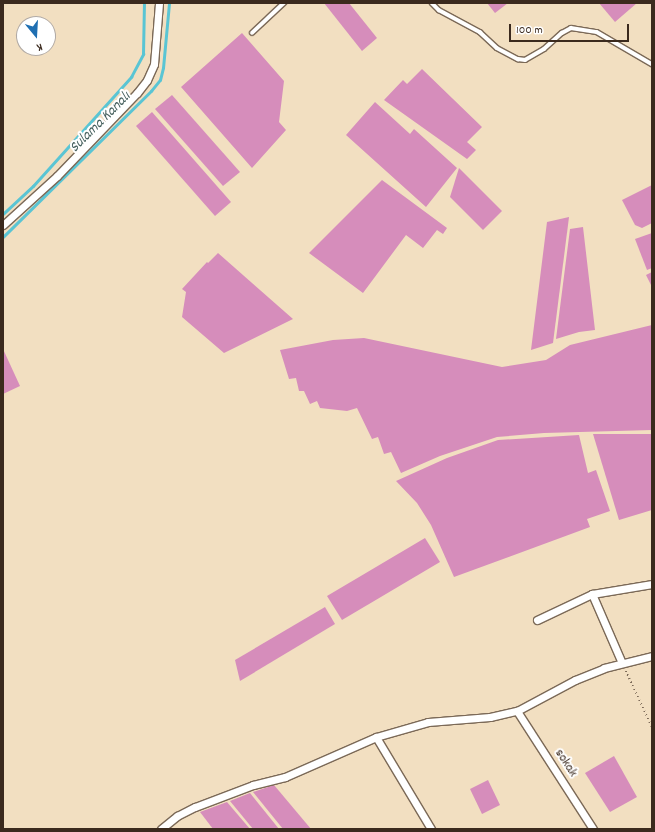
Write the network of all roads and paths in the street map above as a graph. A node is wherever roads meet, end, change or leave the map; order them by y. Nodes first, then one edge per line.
1 (159, 3) edge
2 (284, 3) edge
3 (432, 3) edge
4 (252, 33) dead end
5 (652, 64) edge
6 (3, 225) edge
7 (652, 584) edge
8 (592, 594) junction
9 (537, 620) dead end
10 (652, 656) edge
11 (622, 663) junction
12 (517, 711) junction
13 (652, 727) edge
14 (376, 737) junction
15 (161, 829) edge
16 (431, 829) edge
17 (593, 829) edge

1 - 6 street
2 - 4 lane
3 - 5 lane
7 - 8 street
8 - 9 street
8 - 11 street
10 - 11 street
11 - 12 street
11 - 13 path
12 - 14 street
12 - 17 street, sokak
14 - 15 street
14 - 16 street

